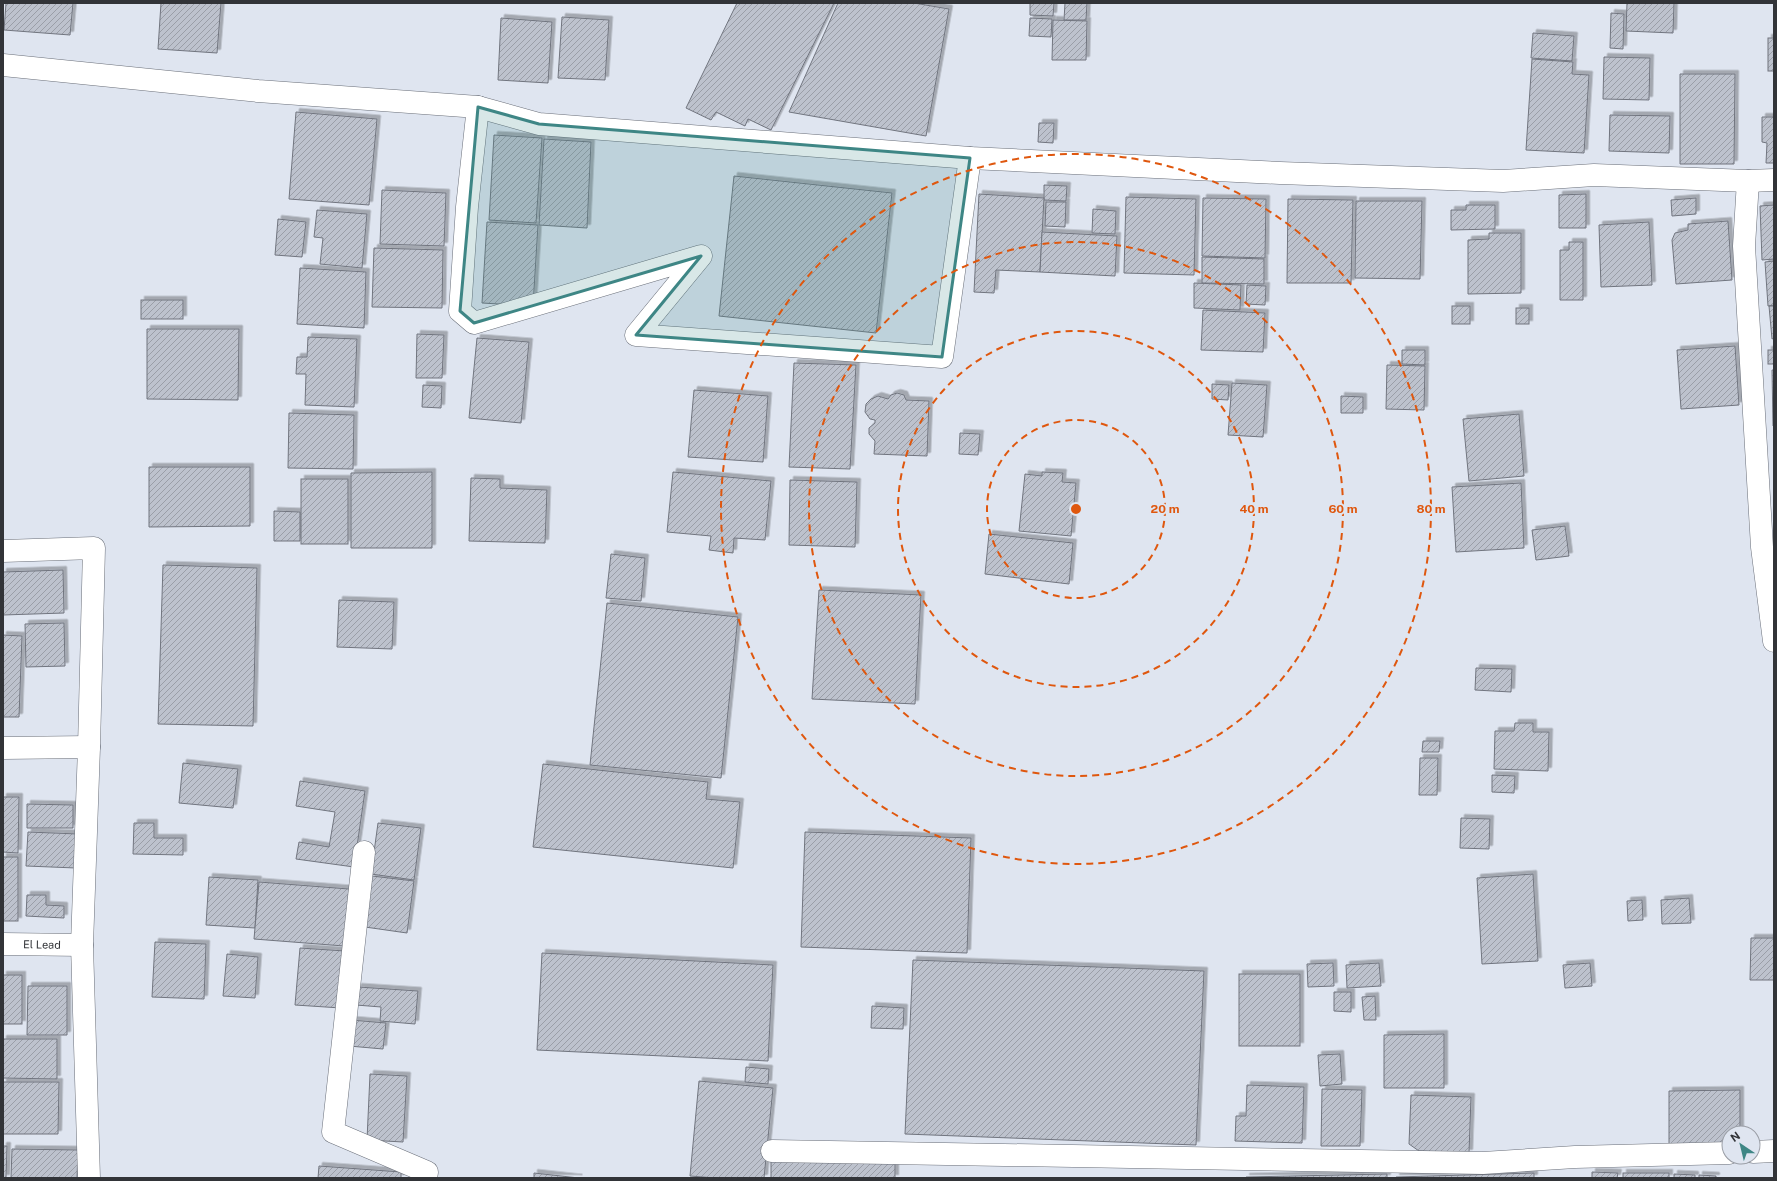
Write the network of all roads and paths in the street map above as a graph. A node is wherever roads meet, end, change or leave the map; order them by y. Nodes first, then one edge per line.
1 (3, 65) edge
2 (478, 108) junction
3 (970, 158) junction
4 (1774, 180) edge
5 (1748, 181) junction
6 (3, 551) edge
7 (1774, 641) edge
8 (90, 747) junction
9 (3, 748) edge
10 (364, 852) dead end
11 (3, 944) edge
12 (82, 945) junction
13 (772, 1151) dead end
14 (1774, 1151) edge
15 (1721, 1152) edge
16 (1761, 1152) edge
17 (89, 1178) edge
18 (426, 1178) edge

1 - 2 street
2 - 3 street
2 - 3 street
3 - 5 street
4 - 5 street
5 - 7 street
6 - 8 street
8 - 9 street
8 - 12 street
10 - 18 street
11 - 12 street, El Lead
12 - 17 street
13 - 15 street
14 - 16 street

